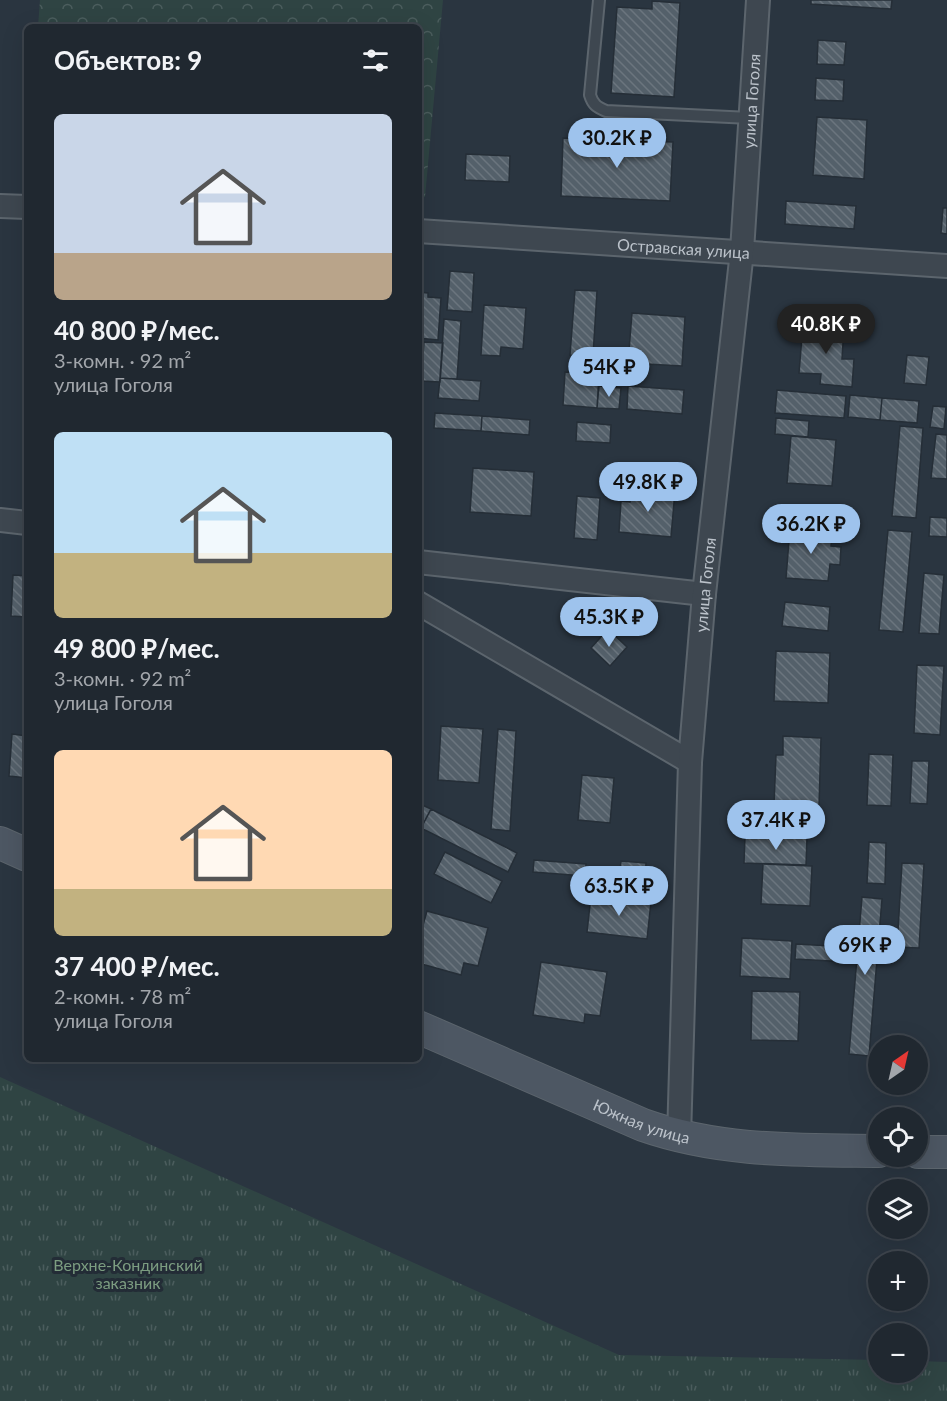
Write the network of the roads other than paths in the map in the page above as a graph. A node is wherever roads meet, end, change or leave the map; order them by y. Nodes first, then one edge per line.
1 (599, 0) edge
2 (758, 0) edge
3 (750, 118) junction
4 (0, 206) edge
5 (24, 207) edge
6 (422, 231) edge
7 (742, 251) junction
8 (947, 266) edge
9 (0, 520) edge
10 (24, 523) edge
11 (422, 562) edge
12 (704, 594) junction
13 (422, 605) edge
14 (690, 762) junction
15 (0, 843) edge
16 (24, 854) edge
17 (422, 1029) edge
18 (679, 1138) junction
19 (868, 1151) edge
20 (928, 1152) edge
21 (947, 1152) edge

1 - 3 lane
2 - 3 street, улица Гоголя
3 - 7 street, улица Гоголя
4 - 5 street
6 - 7 street, Остравская улица
7 - 8 street, Остравская улица
7 - 12 street, улица Гоголя
9 - 10 street
11 - 12 street
12 - 14 street, улица Гоголя
13 - 14 street
14 - 18 street, улица Гоголя
15 - 16 street
17 - 18 street, Южная улица
18 - 19 street, Южная улица
20 - 21 street

